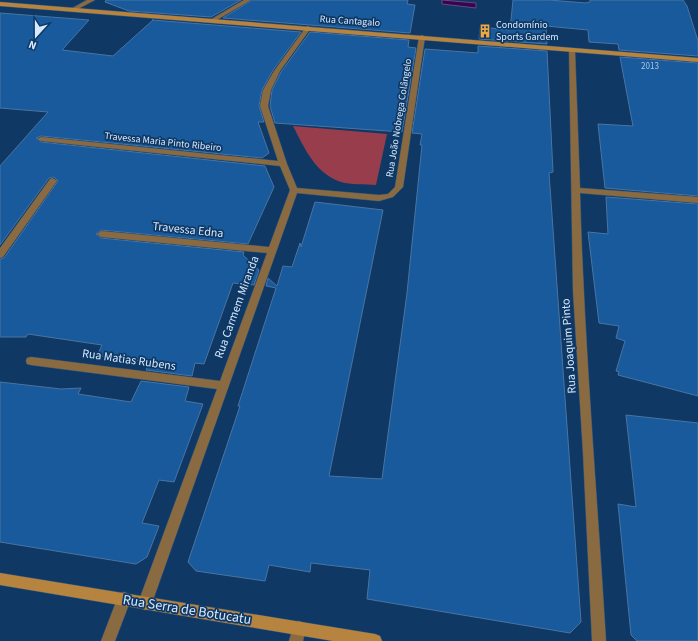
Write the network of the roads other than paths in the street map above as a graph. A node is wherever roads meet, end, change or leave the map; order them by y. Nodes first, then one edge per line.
1 (92, 0) edge
2 (248, 0) edge
3 (0, 4) edge
4 (72, 10) junction
5 (213, 20) junction
6 (308, 28) junction
7 (422, 37) junction
8 (572, 50) junction
9 (698, 60) edge
10 (41, 139) dead end
11 (283, 164) junction
12 (53, 181) dead end
13 (294, 190) junction
14 (576, 190) junction
15 (698, 200) edge
16 (101, 234) dead end
17 (271, 250) junction
18 (0, 255) edge
19 (31, 361) dead end
20 (223, 386) junction
21 (0, 579) edge
22 (124, 599) junction
23 (145, 602) junction
24 (297, 635) edge
25 (108, 641) edge
26 (375, 641) edge
27 (599, 641) edge

1 - 4 street
2 - 5 street
3 - 4 street, Rua Cantagalo
4 - 5 street, Rua Cantagalo
5 - 6 street, Rua Cantagalo
6 - 7 street, Rua Cantagalo
6 - 11 street
7 - 8 street, Rua Cantagalo
7 - 13 street, Rua João Nobrega Colângelo
8 - 9 street, Rua Cantagalo
8 - 14 street, Rua Joaquim Pinto
10 - 11 street, Travessa Maria Pinto Ribeiro
11 - 13 street
12 - 18 street
13 - 17 street, Rua Carmem Miranda
14 - 15 street
14 - 27 street, Rua Joaquim Pinto
16 - 17 street, Travessa Edna
17 - 20 street, Rua Carmem Miranda
19 - 20 street, Rua Matias Rubens
20 - 23 street, Rua Carmem Miranda
21 - 22 street, Rua Serra de Botucatu
22 - 23 street, Rua Serra de Botucatu
22 - 25 street
23 - 24 street, Rua Serra de Botucatu
24 - 26 street, Rua Serra de Botucatu

